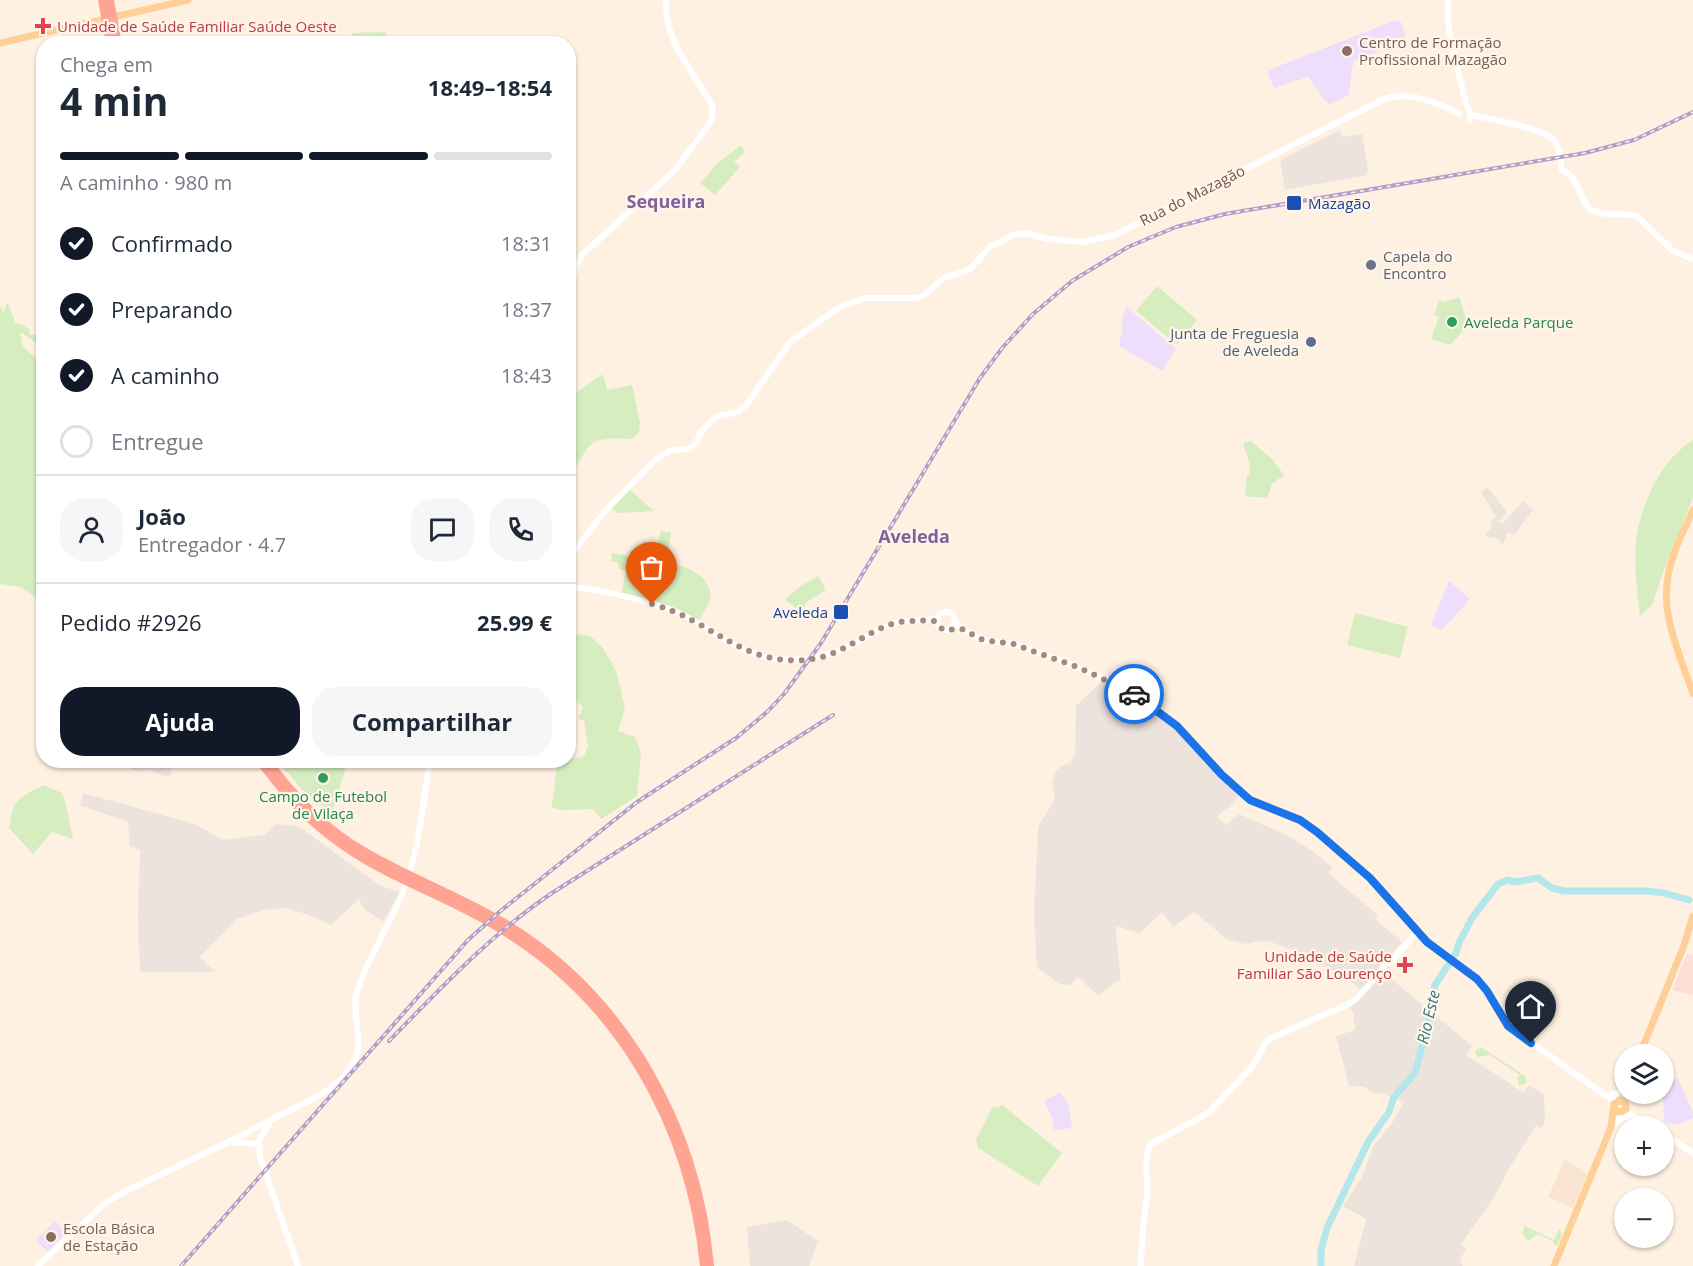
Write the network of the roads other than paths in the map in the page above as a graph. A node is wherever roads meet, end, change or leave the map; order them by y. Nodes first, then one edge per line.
1 (188, 0) edge
2 (666, 0) edge
3 (1448, 0) edge
4 (107, 3) edge
5 (109, 36) edge
6 (116, 36) edge
7 (0, 44) edge
8 (1467, 115) junction
9 (1693, 259) edge
10 (576, 266) edge
11 (1693, 510) edge
12 (576, 549) edge
13 (576, 587) edge
14 (935, 621) junction
15 (955, 621) junction
16 (951, 628) junction
17 (962, 629) junction
18 (1693, 694) edge
19 (265, 768) edge
20 (273, 768) edge
21 (429, 768) edge
22 (474, 910) junction
23 (1693, 916) edge
24 (1417, 932) junction
25 (611, 1022) junction
26 (1644, 1044) edge
27 (1614, 1094) edge
28 (1606, 1096) junction
29 (1614, 1103) edge
30 (1615, 1104) joint
31 (1624, 1104) edge
32 (1625, 1104) edge
33 (1625, 1108) junction
34 (1632, 1115) joint
35 (270, 1123) junction
36 (1611, 1127) junction
37 (249, 1132) junction
38 (260, 1140) junction
39 (1674, 1141) edge
40 (228, 1142) junction
41 (250, 1144) junction
42 (1693, 1153) edge
43 (260, 1157) junction
44 (38, 1266) edge
45 (298, 1266) edge
46 (704, 1266) edge
47 (710, 1266) edge
48 (1141, 1266) edge
49 (1554, 1266) edge

1 - 7 main road
2 - 10 street
3 - 8 street
4 - 5 highway
4 - 6 highway
8 - 9 street
8 - 12 street, Rua do Mazagão
11 - 18 main road
13 - 14 street
14 - 15 street
14 - 16 street
15 - 16 street
15 - 17 street
16 - 17 street
17 - 24 street
19 - 22 highway
20 - 22 highway
21 - 35 street
22 - 25 highway
23 - 26 main road
24 - 28 street
24 - 48 street
25 - 46 highway
25 - 47 highway
27 - 28 street
28 - 29 street
30 - 33 main road
30 - 36 main road
31 - 33 main road
32 - 33 main road
33 - 34 street
33 - 36 main road
34 - 36 street
35 - 37 street
35 - 38 street
36 - 49 main road
37 - 38 street
37 - 40 street
37 - 41 street
38 - 41 street
38 - 43 street
39 - 42 street
40 - 41 street
40 - 44 street
41 - 43 street
43 - 45 street

